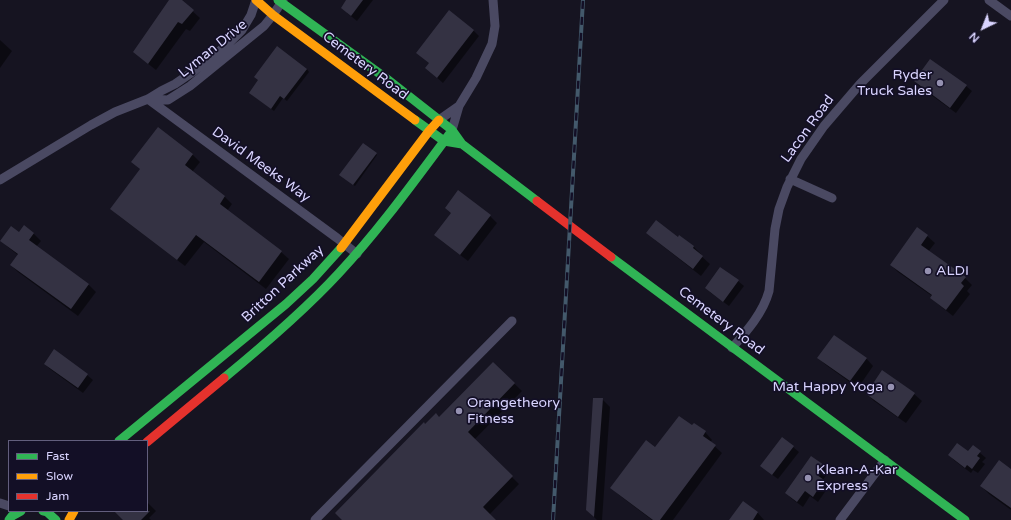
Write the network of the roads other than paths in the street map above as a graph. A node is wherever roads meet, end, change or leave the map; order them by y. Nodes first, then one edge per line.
1 (256, 0) edge
2 (494, 0) edge
3 (944, 0) edge
4 (989, 0) edge
5 (281, 1) edge
6 (274, 14) junction
7 (1011, 16) edge
8 (148, 100) junction
9 (459, 106) junction
10 (439, 120) junction
11 (452, 130) junction
12 (429, 131) junction
13 (444, 141) junction
14 (462, 144) junction
15 (790, 179) junction
16 (0, 180) edge
17 (832, 198) dead end
18 (344, 244) junction
19 (357, 254) junction
20 (512, 321) dead end
21 (732, 348) junction
22 (120, 440) edge
23 (148, 441) edge
24 (885, 460) junction
25 (18, 512) edge
26 (47, 512) edge
27 (9, 520) edge
28 (56, 520) edge
29 (315, 520) edge
30 (840, 520) edge
31 (965, 520) edge

1 - 6 main road, Cemetery Road
1 - 8 street, Lyman Drive
2 - 9 street
3 - 15 street, Lacon Road
4 - 7 street
5 - 6 street, Lyman Drive
5 - 10 main road, Cemetery Road
6 - 8 street, Lyman Drive
6 - 12 main road, Cemetery Road
8 - 16 street, Lyman Drive
8 - 18 street, David Meeks Way
9 - 10 street
9 - 11 street
10 - 11 main road, Cemetery Road
10 - 12 main road, Britton Parkway
11 - 13 main road
11 - 14 main road, Cemetery Road
12 - 13 main road, Cemetery Road
12 - 18 main road, Britton Parkway
13 - 14 main road, Cemetery Road
13 - 19 main road
14 - 21 main road, Cemetery Road
15 - 17 street
15 - 21 street, Lacon Road
18 - 19 street, David Meeks Way
18 - 22 main road, Britton Parkway
19 - 23 main road
20 - 29 street
21 - 24 main road, Cemetery Road
24 - 30 street
24 - 31 main road, Cemetery Road
25 - 27 main road
26 - 28 main road

